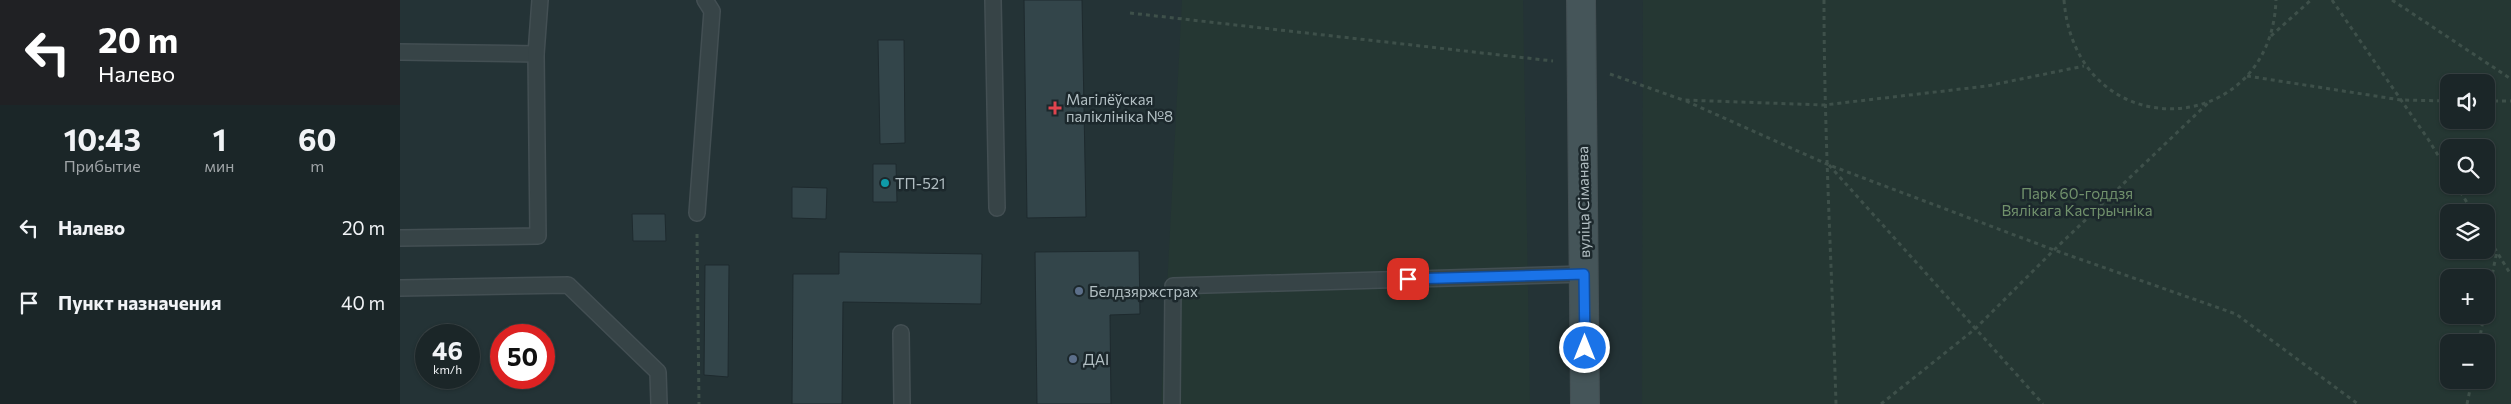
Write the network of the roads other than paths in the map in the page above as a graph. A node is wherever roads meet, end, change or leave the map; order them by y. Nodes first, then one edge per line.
1 (540, 0) edge
2 (705, 0) edge
3 (993, 0) edge
4 (1581, 0) edge
5 (400, 52) edge
6 (536, 54) junction
7 (997, 208) dead end
8 (697, 213) road end
9 (400, 238) edge
10 (1584, 274) junction
11 (400, 288) edge
12 (901, 333) dead end
13 (658, 404) edge
14 (902, 404) edge
15 (1172, 404) edge
16 (1585, 404) edge

1 - 6 lane
2 - 8 lane
3 - 7 lane
4 - 10 main road, вуліца Сіманава
5 - 6 lane
6 - 9 lane
10 - 15 lane
10 - 16 main road, вуліца Сіманава
11 - 13 lane
12 - 14 lane

